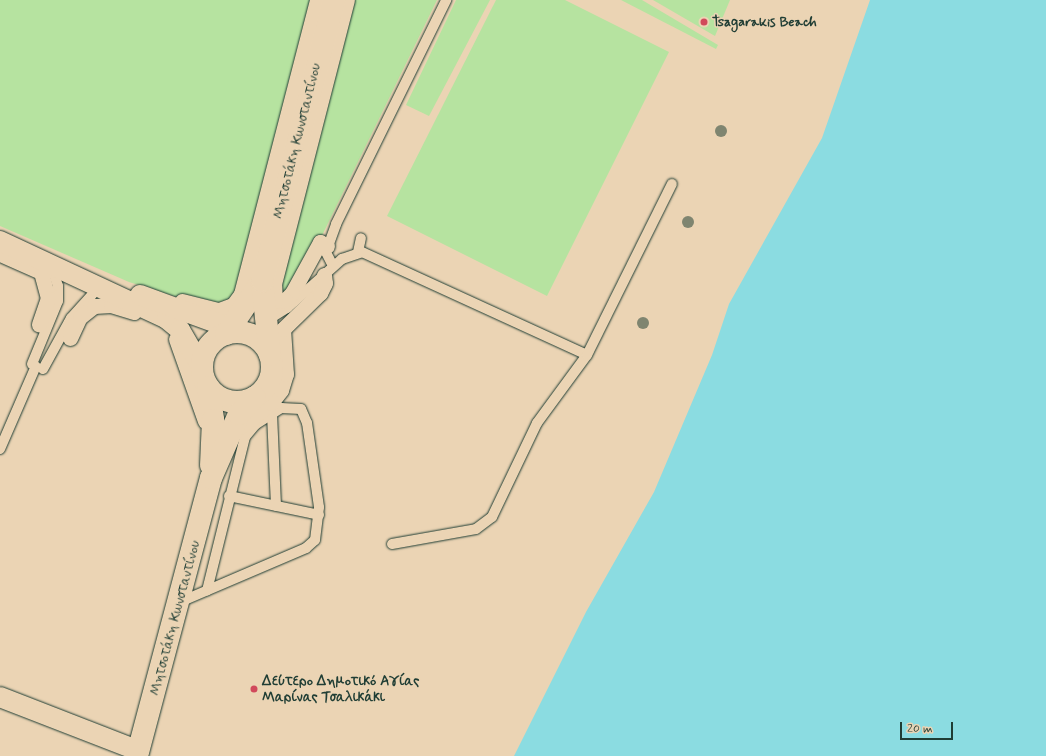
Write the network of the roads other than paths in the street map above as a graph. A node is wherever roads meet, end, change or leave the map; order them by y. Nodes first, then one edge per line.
1 (317, 0) edge
2 (334, 0) edge
3 (347, 0) edge
4 (446, 0) edge
5 (672, 184) dead end
6 (361, 238) dead end
7 (0, 241) edge
8 (327, 246) junction
9 (358, 252) junction
10 (0, 254) edge
11 (48, 261) junction
12 (264, 270) junction
13 (329, 271) junction
14 (110, 289) junction
15 (152, 309) junction
16 (265, 322) junction
17 (38, 324) dead end
18 (232, 331) junction
19 (70, 338) dead end
20 (270, 355) junction
21 (587, 355) junction
22 (37, 366) junction
23 (205, 377) junction
24 (255, 397) junction
25 (272, 414) junction
26 (222, 429) junction
27 (0, 449) edge
28 (229, 496) junction
29 (276, 506) junction
30 (319, 516) junction
31 (392, 544) dead end
32 (207, 590) junction
33 (180, 602) junction
34 (0, 697) edge
35 (138, 754) edge

1 - 12 street
2 - 12 street, Μητσοτάκη Κωνσταντίνου
3 - 12 street
4 - 8 lane
5 - 21 lane
6 - 9 lane
7 - 11 street
8 - 12 street
8 - 13 lane
9 - 13 lane
9 - 21 lane
10 - 17 street
11 - 14 street
11 - 22 lane
12 - 15 street
12 - 16 street
12 - 18 street
13 - 16 lane
13 - 26 street
14 - 15 street
14 - 22 lane
15 - 18 street
15 - 19 street
15 - 23 street
15 - 26 street
16 - 20 street
18 - 20 street
18 - 23 street
20 - 24 street
21 - 31 lane
22 - 27 lane
23 - 24 street
23 - 26 street
24 - 26 street, Μητσοτάκη Κωνσταντίνου
25 - 28 lane
25 - 29 lane
25 - 30 lane
26 - 33 street, Μητσοτάκη Κωνσταντίνου
28 - 29 lane
28 - 32 lane
29 - 30 lane
30 - 32 lane
32 - 33 lane
33 - 35 street, Μητσοτάκη Κωνσταντίνου
34 - 35 street

